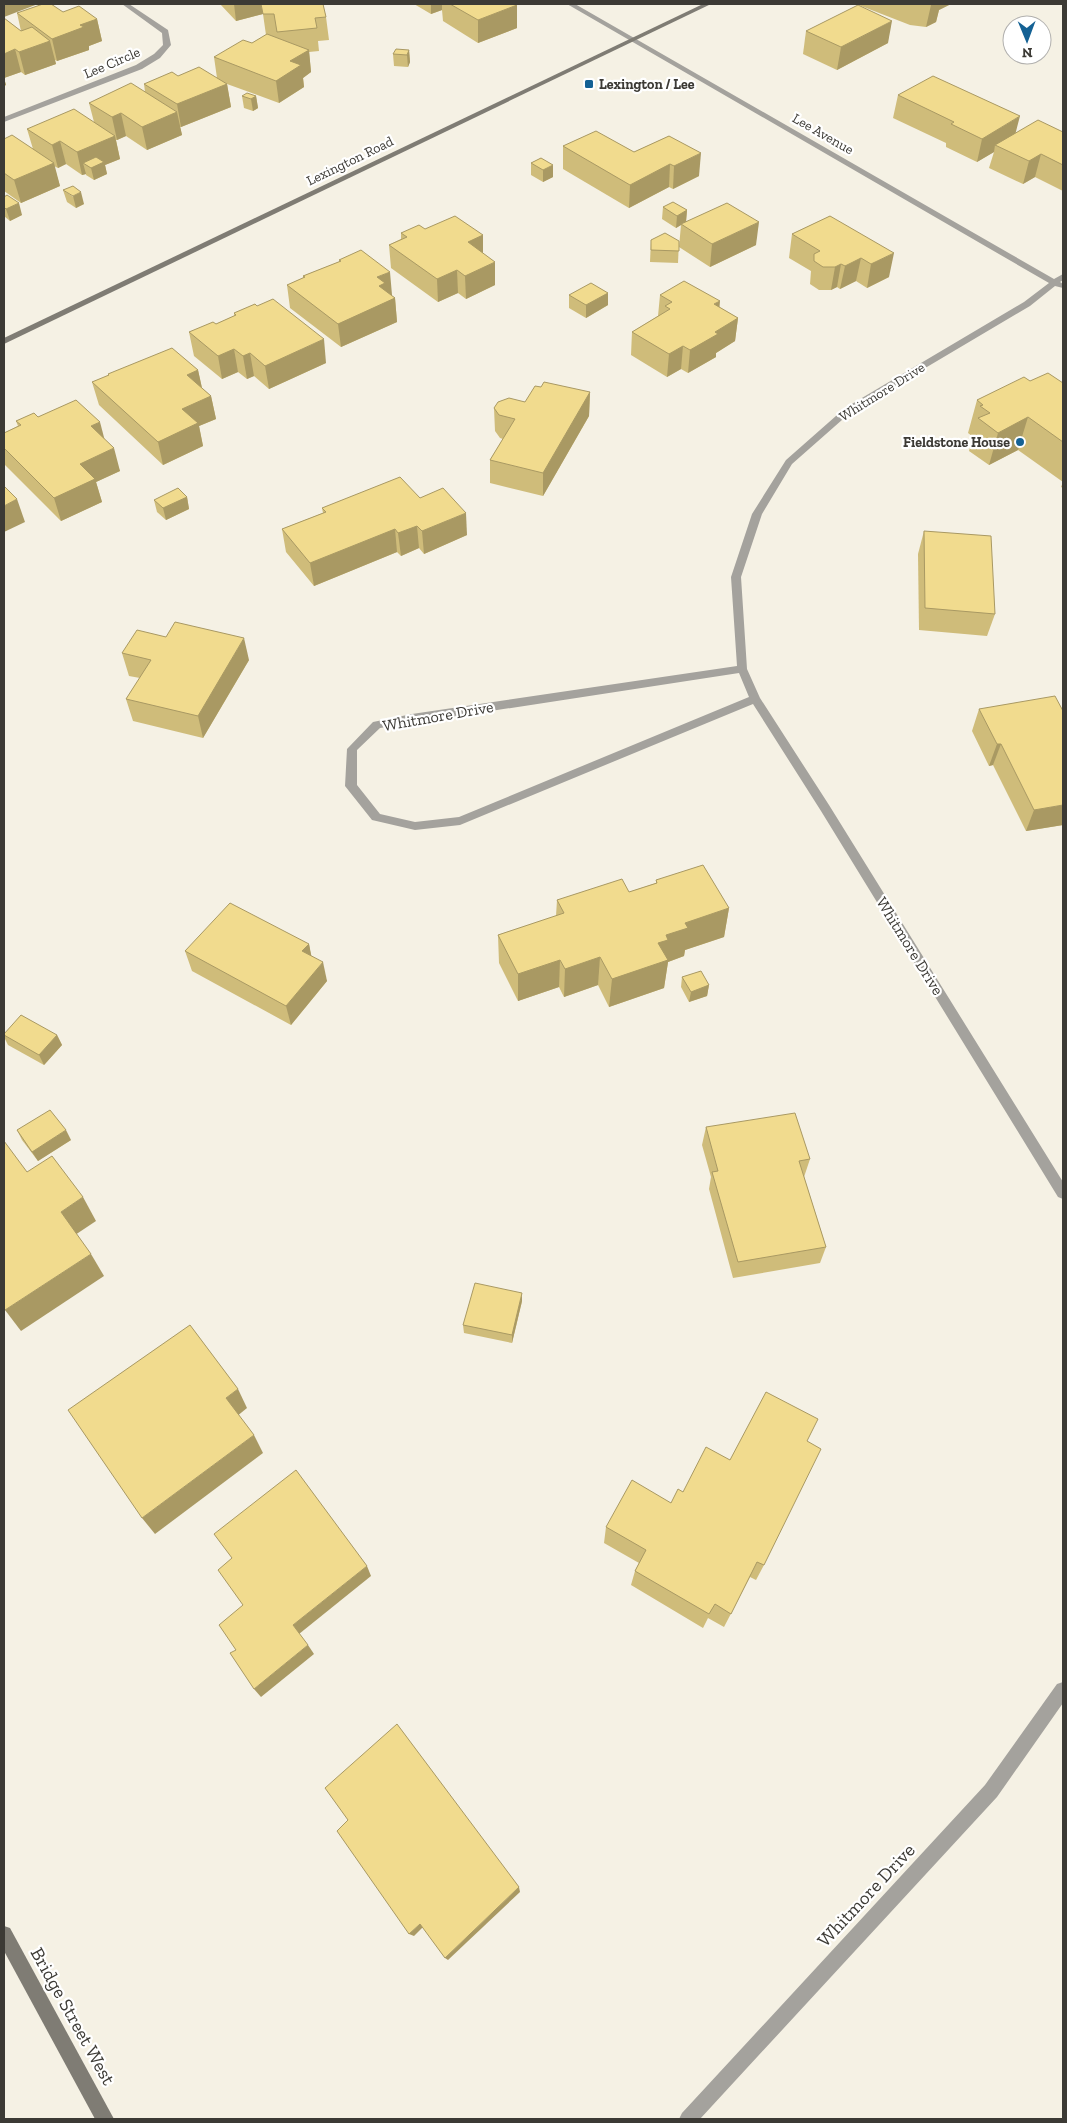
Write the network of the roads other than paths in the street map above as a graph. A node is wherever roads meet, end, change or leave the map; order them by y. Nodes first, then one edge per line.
1 (125, 4) edge
2 (570, 4) edge
3 (708, 4) edge
4 (634, 40) junction
5 (4, 120) edge
6 (1061, 282) edge
7 (4, 341) edge
8 (742, 669) junction
9 (755, 698) junction
10 (1063, 1193) edge
11 (1063, 1690) edge
12 (4, 1934) edge
13 (105, 2119) edge
14 (688, 2119) edge

1 - 5 street, Lee Circle
2 - 4 street, Lee Avenue
3 - 4 main road, Lexington Road
4 - 6 street, Lee Avenue
4 - 7 main road, Lexington Road
6 - 8 street, Whitmore Drive
8 - 9 street, Whitmore Drive
8 - 9 street, Whitmore Drive
9 - 10 street, Whitmore Drive
11 - 14 street, Whitmore Drive
12 - 13 main road, Bridge Street West

